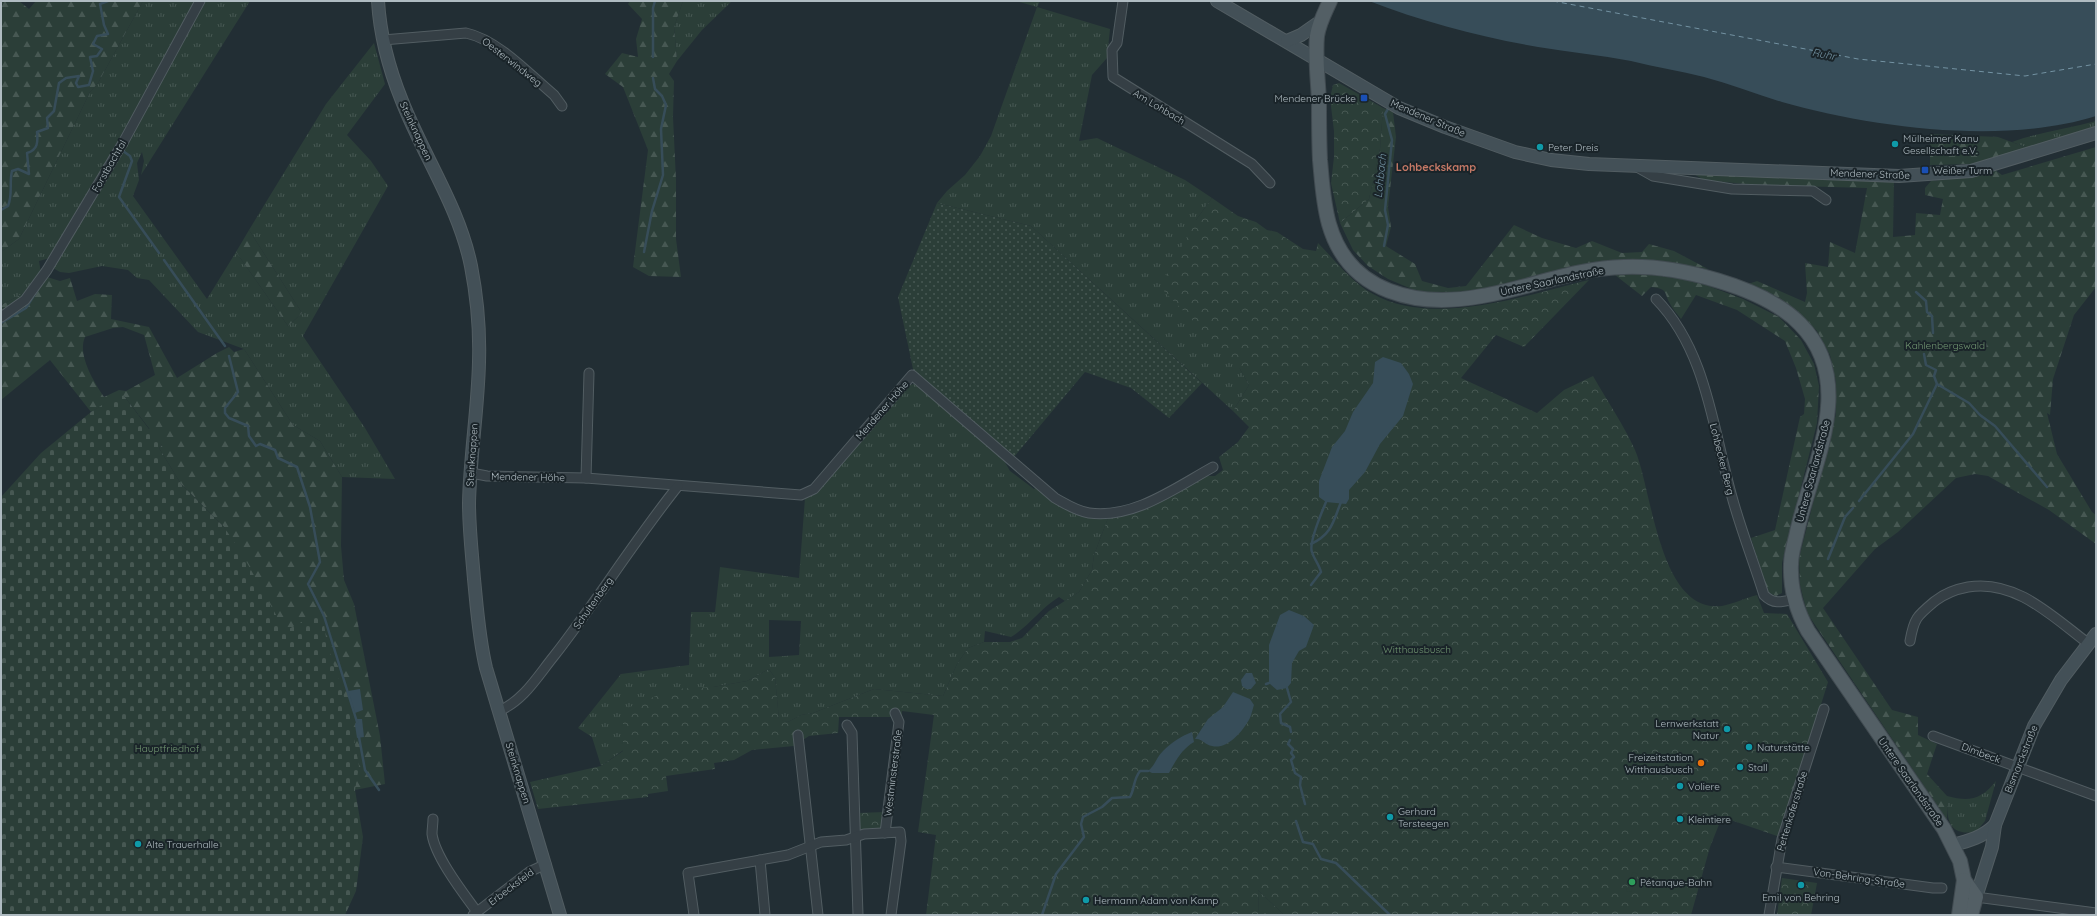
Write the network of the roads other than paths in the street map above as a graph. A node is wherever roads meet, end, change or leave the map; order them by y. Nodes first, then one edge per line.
1 (200, 1) edge
2 (378, 1) edge
3 (1123, 1) edge
4 (1217, 1) edge
5 (1330, 1) edge
6 (1322, 19) junction
7 (383, 40) junction
8 (1286, 41) junction
9 (1316, 59) junction
10 (562, 106) dead end
11 (2096, 132) edge
12 (1637, 167) junction
13 (1270, 183) dead end
14 (1826, 200) dead end
15 (1656, 299) dead end
16 (1, 317) edge
17 (589, 373) dead end
18 (1213, 467) dead end
19 (471, 472) junction
20 (586, 478) junction
21 (678, 486) junction
22 (1794, 599) junction
23 (2092, 639) edge
24 (1910, 641) dead end
25 (1824, 709) dead end
26 (499, 712) junction
27 (895, 713) dead end
28 (847, 725) dead end
29 (798, 735) dead end
30 (1933, 736) dead end
31 (2017, 765) junction
32 (2096, 796) edge
33 (433, 819) dead end
34 (1995, 825) junction
35 (885, 833) junction
36 (855, 836) junction
37 (1952, 845) junction
38 (810, 847) junction
39 (760, 860) junction
40 (546, 864) junction
41 (1776, 867) junction
42 (1964, 880) junction
43 (1942, 888) dead end
44 (1976, 897) junction
45 (2096, 913) edge
46 (475, 914) edge
47 (560, 915) edge
48 (694, 915) edge
49 (765, 915) edge
50 (818, 915) edge
51 (858, 915) edge
52 (891, 915) edge
53 (1769, 915) edge
54 (1959, 915) edge
55 (1971, 915) edge

1 - 16 street, Forstbachtal
2 - 7 street, Steinknappen
3 - 13 street, Am Lohbach
4 - 8 street, Mendener Straße
5 - 6 main road
6 - 8 street
6 - 9 main road
7 - 10 street, Oesterwindweg
7 - 19 street, Steinknappen
8 - 9 street, Mendener Straße
9 - 12 street, Mendener Straße
9 - 22 main road, Untere Saarlandstraße
11 - 12 street, Mendener Straße
12 - 14 street, Mendener Straße
15 - 22 street, Lohbecker Berg
17 - 20 street
18 - 21 street, Mendener Höhe
19 - 20 street, Mendener Höhe
19 - 26 street, Steinknappen
20 - 21 street, Mendener Höhe
21 - 26 street, Schultenberg
22 - 37 main road, Untere Saarlandstraße
23 - 24 street
23 - 31 street, Bismarckstraße
25 - 41 street, Pettenkoferstraße
26 - 40 street, Steinknappen
27 - 35 street, Westminsterstraße
28 - 36 street
29 - 38 street
30 - 31 street, Dimbeck
31 - 32 street, Dimbeck
31 - 34 street, Bismarckstraße
33 - 46 street, Erbecksfeld
34 - 37 street
34 - 44 street, Bismarckstraße
35 - 36 street
35 - 52 street
36 - 38 street
36 - 51 street
37 - 42 main road, Untere Saarlandstraße
38 - 39 street
38 - 50 street
39 - 48 street
39 - 49 street
40 - 46 street, Erbecksfeld
40 - 47 street, Steinknappen
41 - 43 street, Von-Behring-Straße
41 - 53 street, Pettenkoferstraße
42 - 44 main road
42 - 54 main road
44 - 45 street
44 - 55 main road

